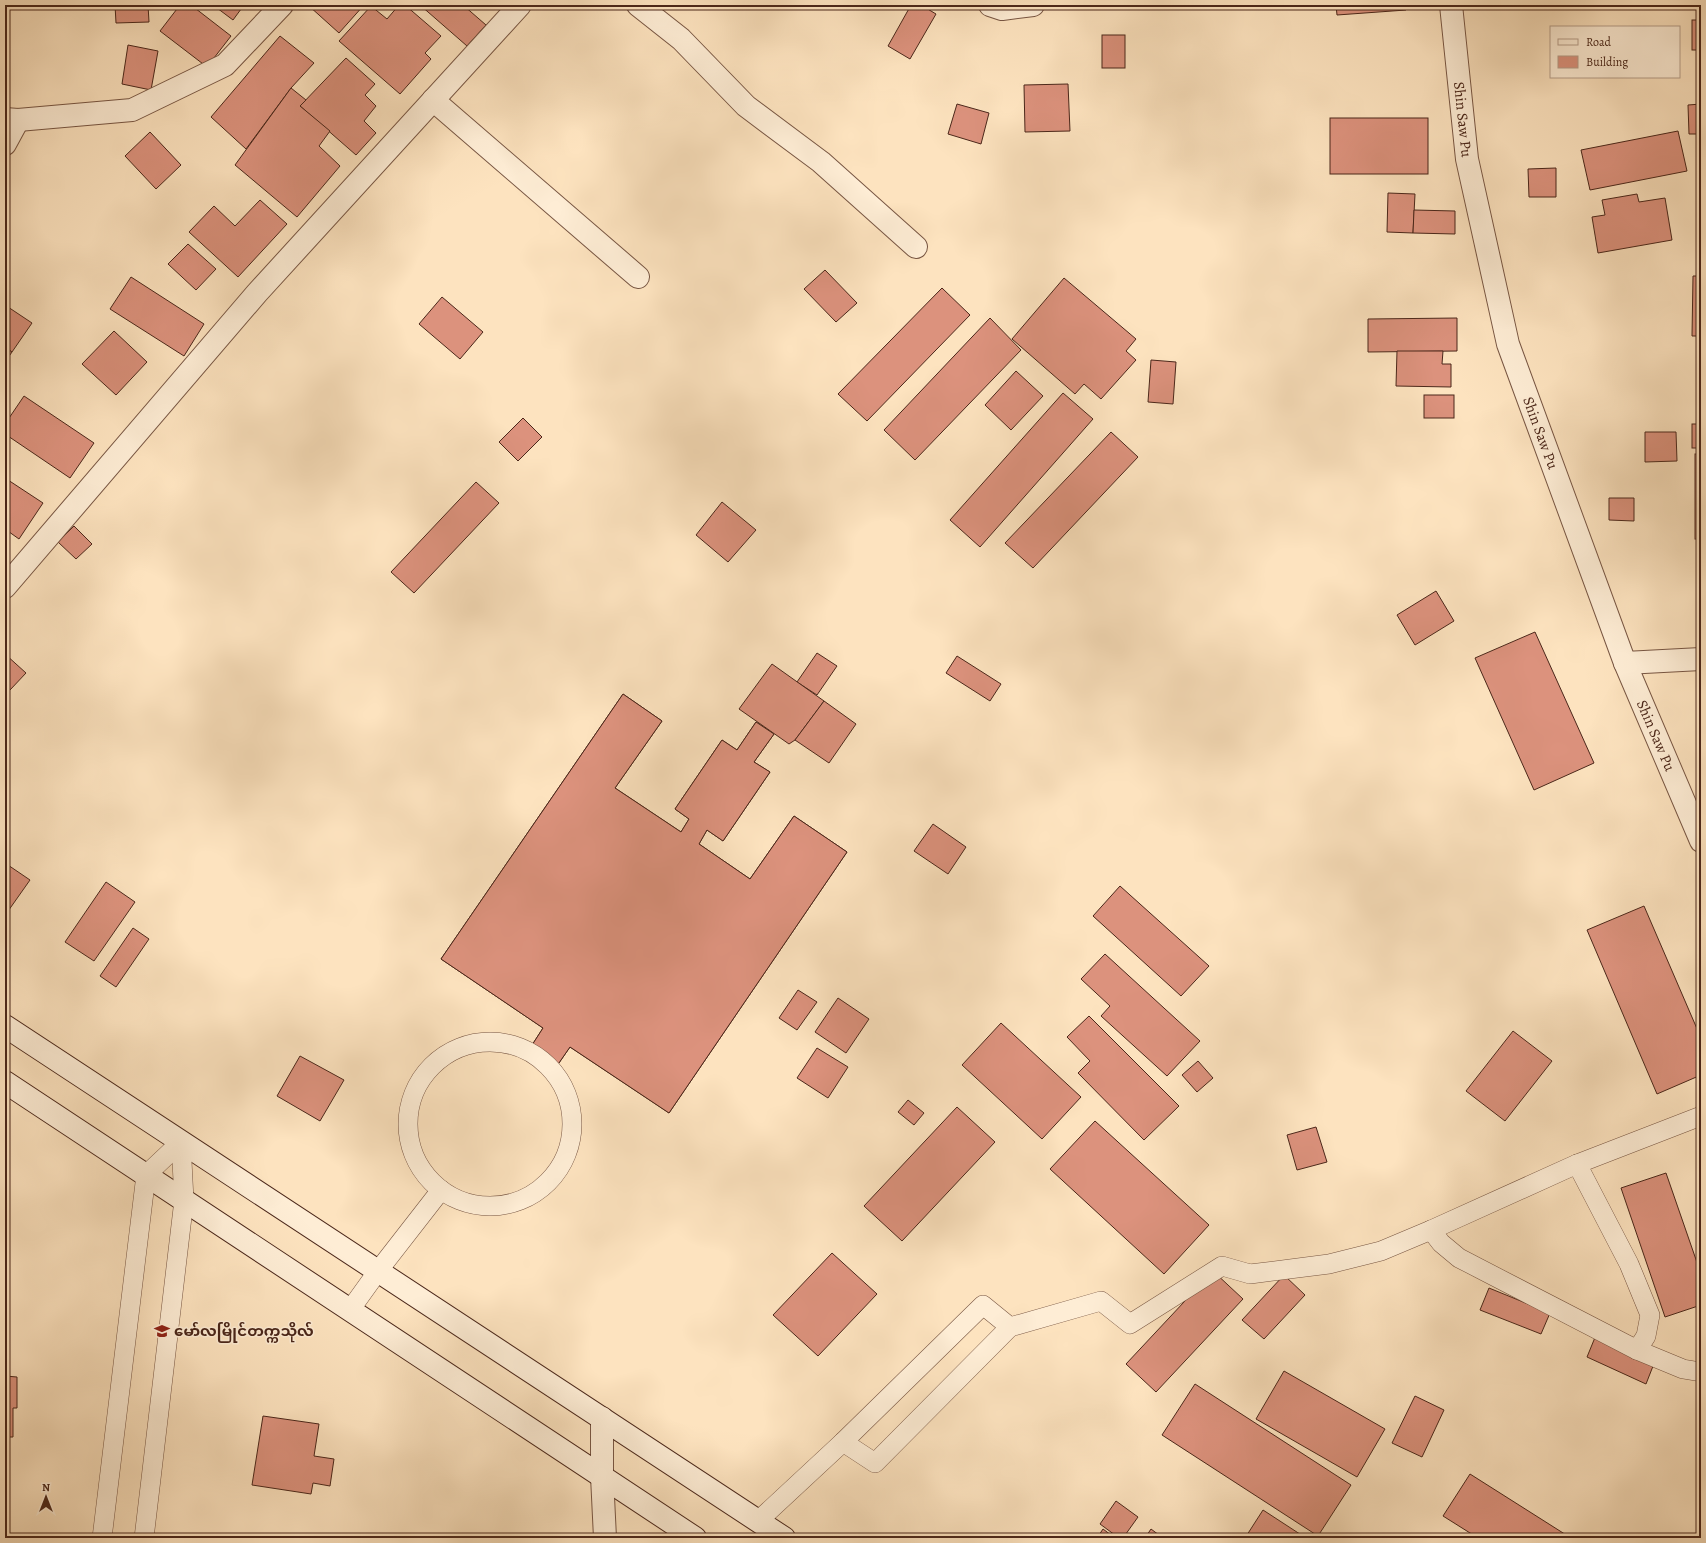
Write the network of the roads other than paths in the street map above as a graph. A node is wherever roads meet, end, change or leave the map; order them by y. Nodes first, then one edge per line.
1 (282, 5) edge
2 (520, 5) edge
3 (638, 5) edge
4 (990, 5) edge
5 (1032, 5) edge
6 (1451, 5) edge
7 (433, 100) junction
8 (12, 119) edge
9 (5, 144) edge
10 (916, 247) dead end
11 (638, 277) dead end
12 (5, 587) edge
13 (1701, 659) edge
14 (1624, 663) junction
15 (1701, 841) edge
16 (5, 1026) edge
17 (5, 1082) edge
18 (1701, 1116) edge
19 (181, 1142) junction
20 (1577, 1164) junction
21 (146, 1175) junction
22 (441, 1190) junction
23 (184, 1200) junction
24 (1431, 1230) junction
25 (378, 1271) junction
26 (350, 1310) junction
27 (1010, 1327) junction
28 (1637, 1350) junction
29 (1701, 1372) edge
30 (602, 1418) junction
31 (844, 1442) junction
32 (602, 1476) junction
33 (758, 1521) junction
34 (102, 1538) edge
35 (144, 1538) edge
36 (605, 1538) edge
37 (695, 1538) edge
38 (784, 1538) edge

1 - 8 street
2 - 7 street
3 - 10 street
4 - 5 street
6 - 14 street, Shin Saw Pu
7 - 11 street
7 - 12 street
8 - 9 street
13 - 14 street
14 - 15 street, Shin Saw Pu
16 - 19 street
17 - 21 street
18 - 20 lane
19 - 21 lane
19 - 23 lane
19 - 25 street
20 - 24 lane
20 - 28 lane
21 - 23 street
21 - 34 lane
22 - 22 lane
22 - 25 lane
23 - 26 street
23 - 35 lane
24 - 27 lane
24 - 28 lane
25 - 26 lane
25 - 30 street
26 - 32 street
27 - 31 lane
27 - 31 lane
28 - 29 lane
30 - 32 street
30 - 33 street
31 - 33 lane
32 - 36 street
32 - 37 street
33 - 38 street

